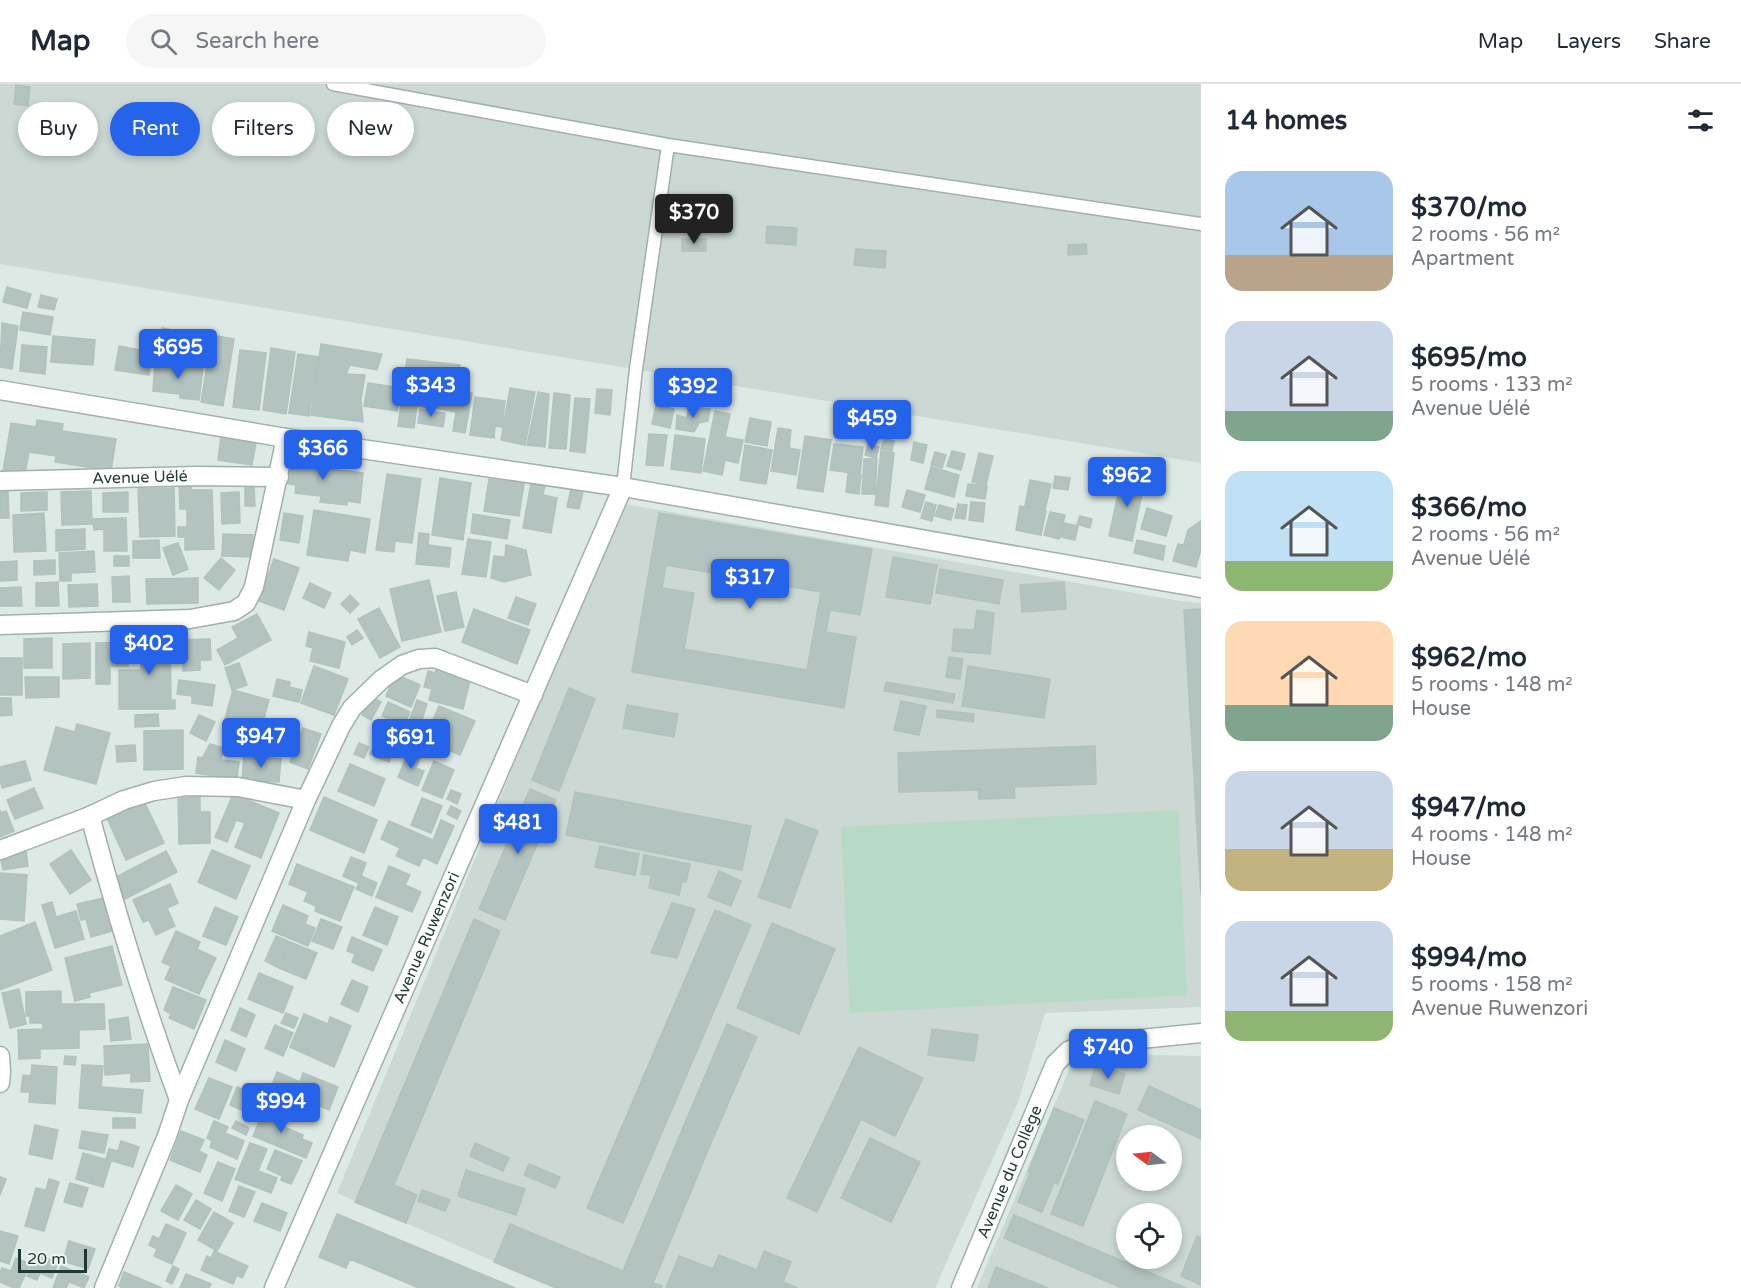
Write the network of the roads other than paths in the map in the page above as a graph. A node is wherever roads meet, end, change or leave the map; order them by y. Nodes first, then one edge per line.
1 (333, 84) edge
2 (668, 145) junction
3 (1201, 224) edge
4 (0, 390) edge
5 (286, 438) junction
6 (279, 477) junction
7 (0, 481) edge
8 (623, 487) junction
9 (1201, 588) edge
10 (0, 625) edge
11 (533, 695) junction
12 (306, 800) junction
13 (90, 816) junction
14 (0, 850) edge
15 (1201, 1033) edge
16 (0, 1056) edge
17 (0, 1083) edge
18 (179, 1100) junction
19 (104, 1288) edge
20 (274, 1288) edge
21 (962, 1288) edge

1 - 2 lane
2 - 3 lane
2 - 8 lane
4 - 5 street
5 - 6 street
5 - 8 street
6 - 7 street, Avenue Uélé
6 - 10 street
8 - 9 street
8 - 11 street, Avenue Ruwenzori
11 - 12 street
11 - 20 street, Avenue Ruwenzori
12 - 13 street
12 - 18 street
13 - 14 street
13 - 18 street
15 - 21 street, Avenue du Collège
16 - 17 street
18 - 19 street

